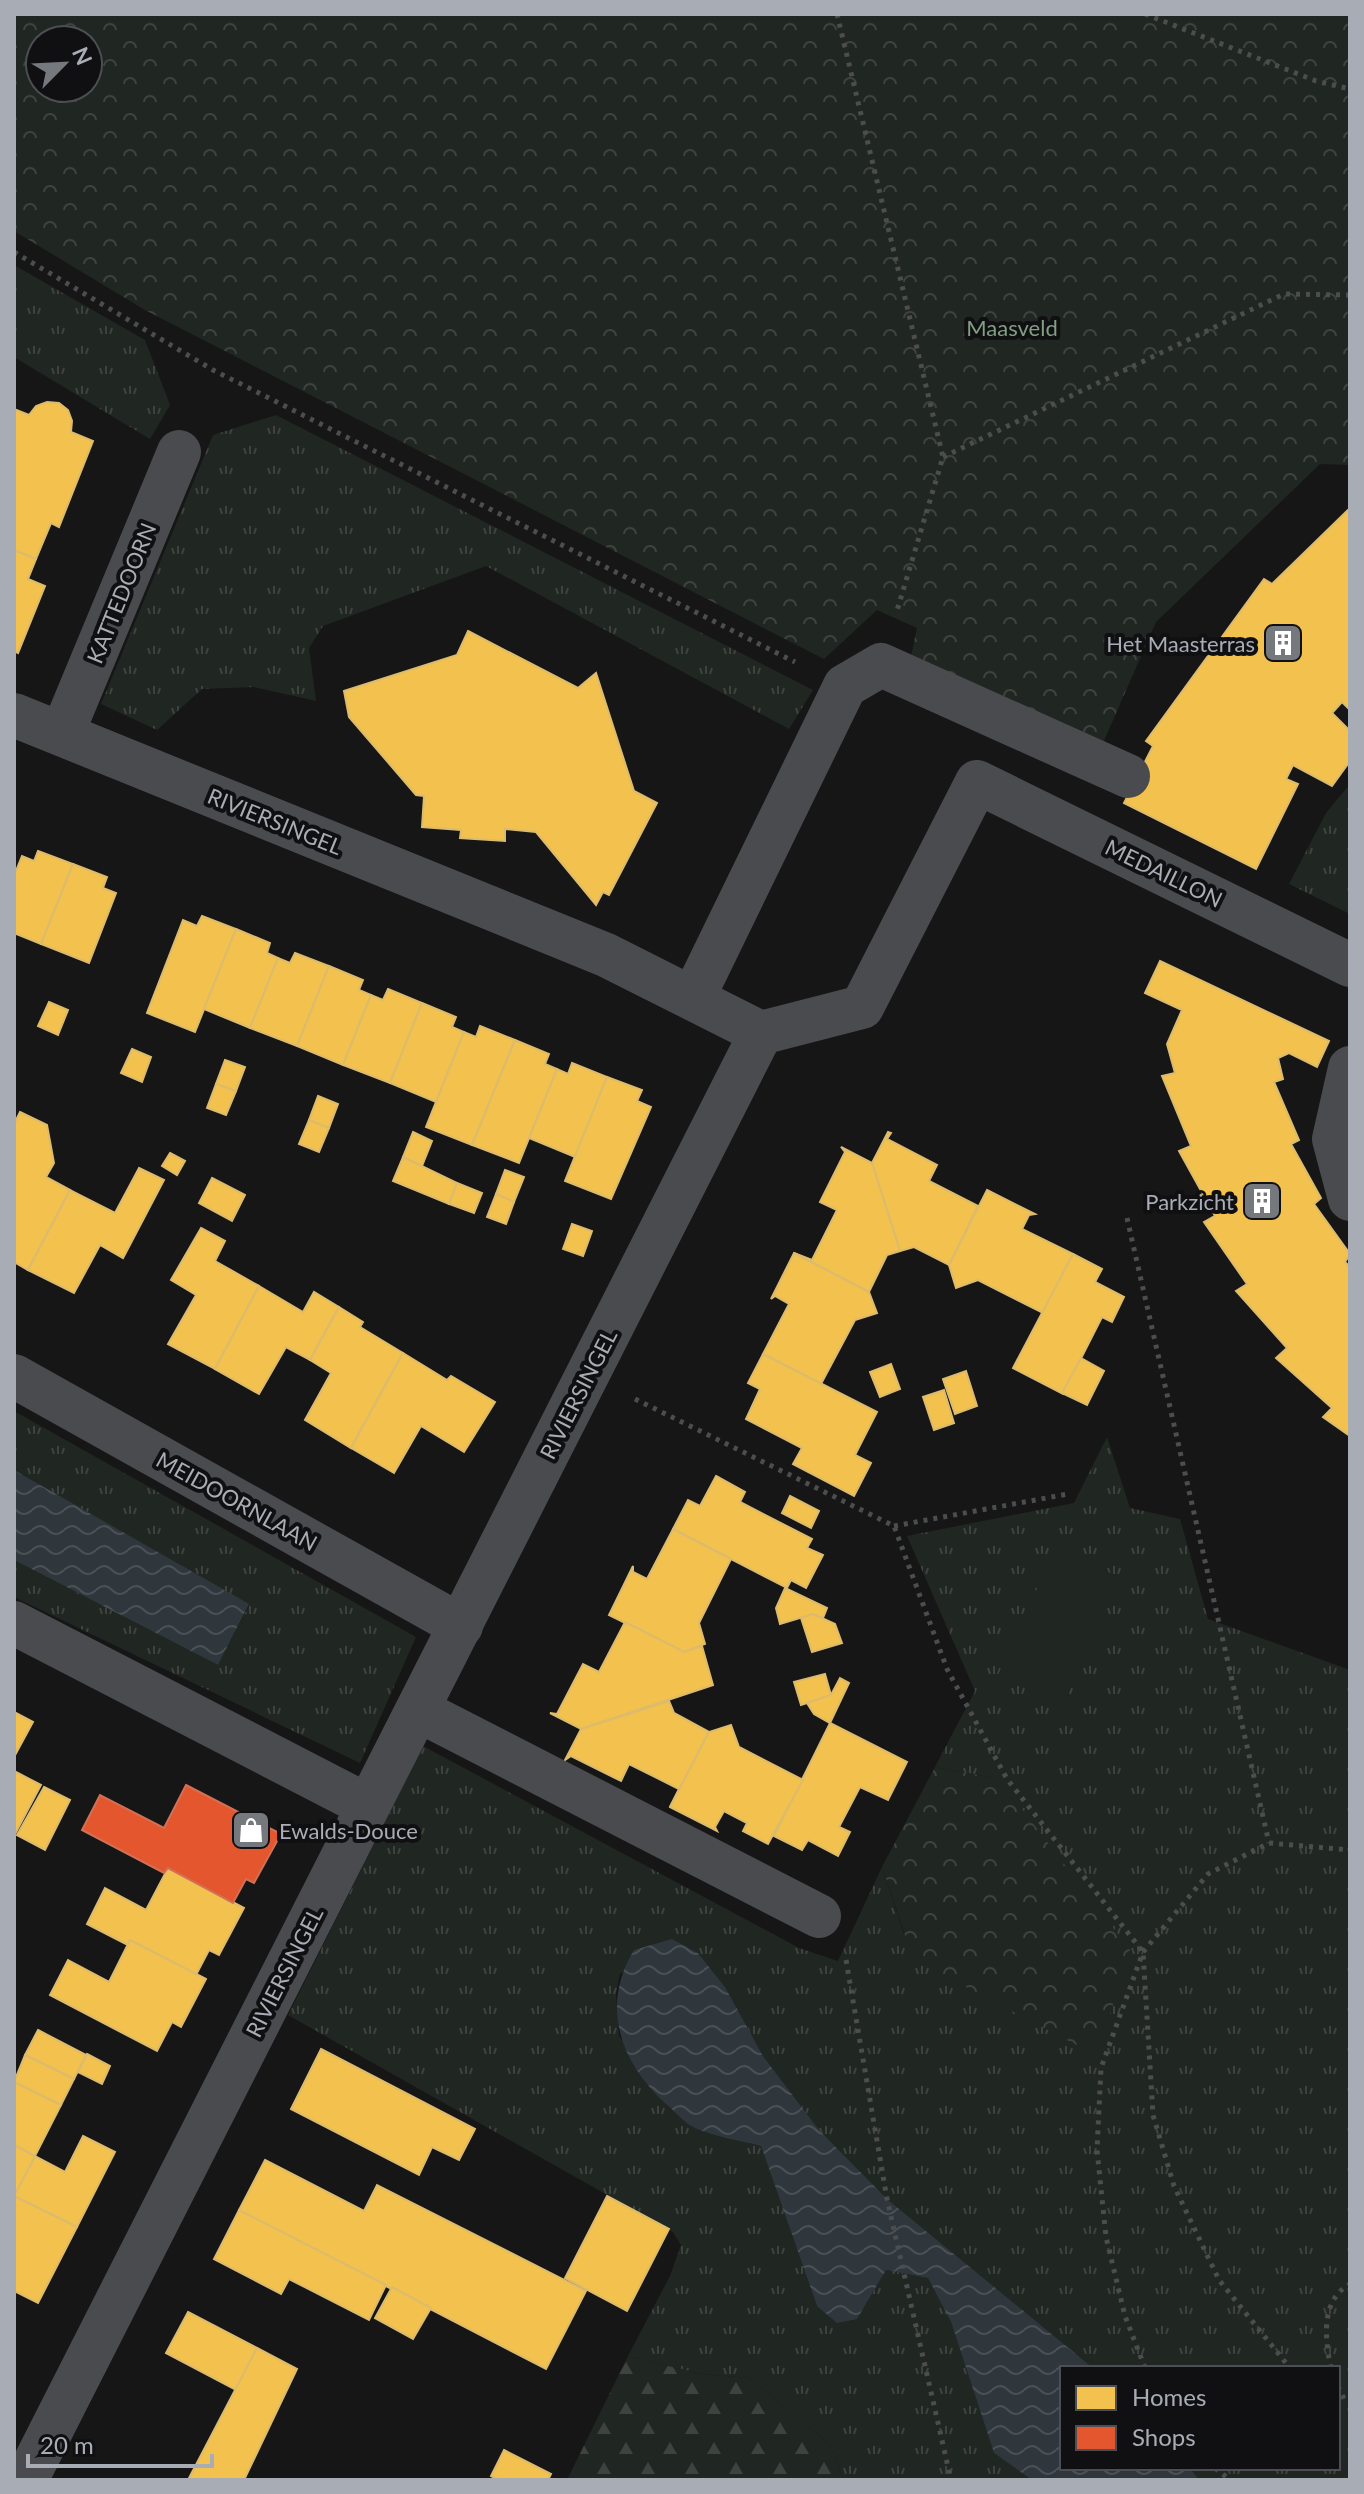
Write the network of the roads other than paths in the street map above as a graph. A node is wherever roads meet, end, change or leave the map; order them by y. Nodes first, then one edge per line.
1 (179, 452) dead end
2 (14, 715) edge
3 (62, 734) junction
4 (1128, 776) dead end
5 (1350, 965) edge
6 (693, 998) junction
7 (761, 1033) junction
8 (1350, 1068) edge
9 (1350, 1199) edge
10 (14, 1376) edge
11 (14, 1623) edge
12 (461, 1626) junction
13 (418, 1710) junction
14 (368, 1806) junction
15 (819, 1916) dead end
16 (26, 2480) edge

1 - 3 street, KATTEDOORN
2 - 3 street, RIVIERSINGEL
3 - 6 street, RIVIERSINGEL
4 - 6 street
5 - 7 street, MEDAILLON
6 - 7 street, RIVIERSINGEL
7 - 12 street, RIVIERSINGEL
8 - 9 street
10 - 12 street, MEIDOORNLAAN
11 - 14 street
12 - 13 street, RIVIERSINGEL
13 - 14 street, RIVIERSINGEL
13 - 15 street
14 - 16 street, RIVIERSINGEL

